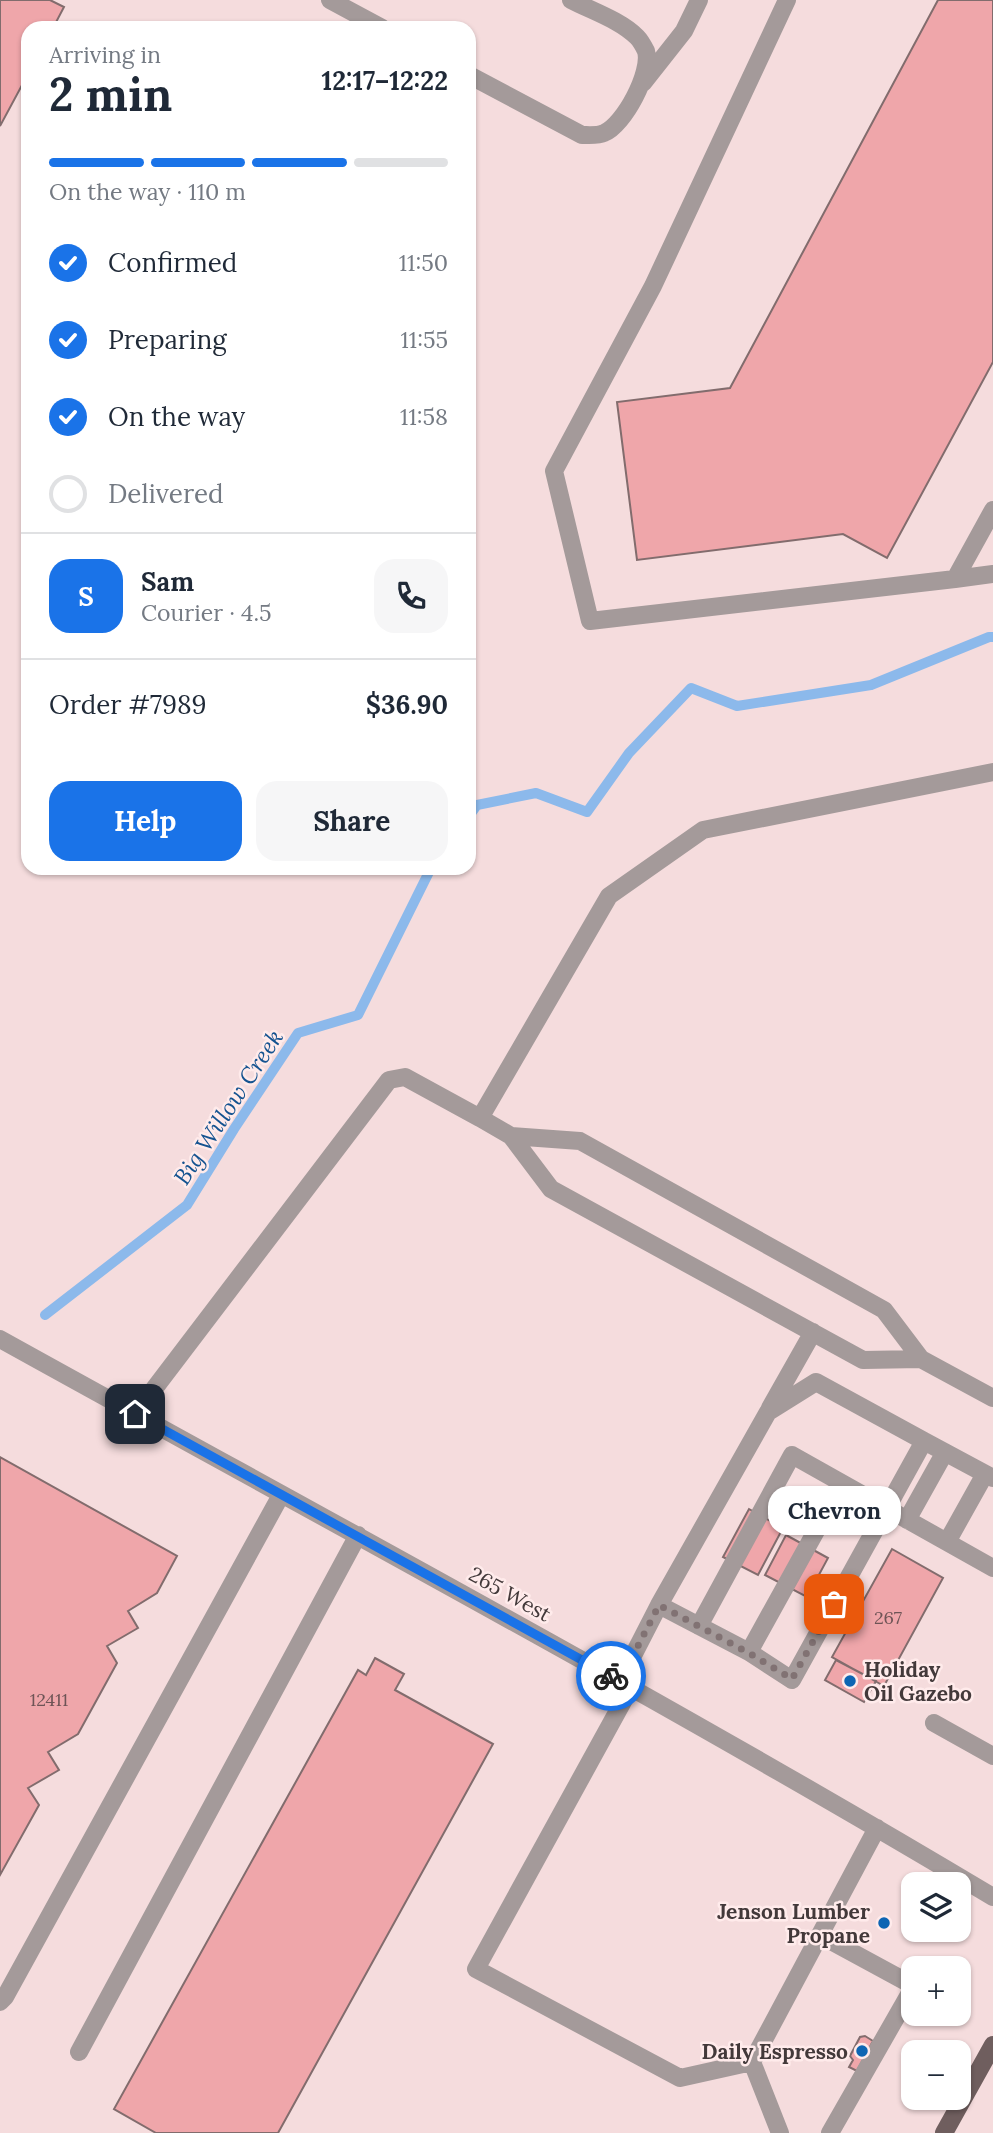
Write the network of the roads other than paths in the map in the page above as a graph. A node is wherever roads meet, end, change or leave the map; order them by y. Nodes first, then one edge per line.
1 (330, 0) edge
2 (571, 0) edge
3 (699, 0) edge
4 (787, 0) edge
5 (369, 21) edge
6 (476, 79) edge
7 (638, 89) junction
8 (993, 510) edge
9 (993, 574) edge
10 (955, 579) junction
11 (993, 772) edge
12 (480, 1118) junction
13 (511, 1136) junction
14 (813, 1332) junction
15 (0, 1339) edge
16 (921, 1359) junction
17 (993, 1398) edge
18 (768, 1412) junction
19 (135, 1414) junction
20 (923, 1441) junction
21 (944, 1452) junction
22 (989, 1476) edge
23 (842, 1484) junction
24 (281, 1495) junction
25 (886, 1508) junction
26 (907, 1520) junction
27 (358, 1535) junction
28 (947, 1542) junction
29 (993, 1568) edge
30 (659, 1605) junction
31 (699, 1626) junction
32 (749, 1653) junction
33 (625, 1684) junction
34 (934, 1723) dead end
35 (993, 1756) edge
36 (877, 1828) junction
37 (993, 1897) edge
38 (820, 1935) junction
39 (901, 1979) edge
40 (0, 2002) edge
41 (901, 2009) edge
42 (993, 2045) edge
43 (79, 2052) dead end
44 (752, 2062) junction
45 (780, 2133) edge
46 (830, 2133) edge
47 (944, 2133) edge

1 - 5 street
2 - 7 street
3 - 7 street
4 - 10 street
6 - 7 street
8 - 10 street
9 - 10 street
11 - 12 street
12 - 13 street
12 - 19 street
13 - 14 street
13 - 16 street
14 - 16 street
14 - 18 street
15 - 19 street, 265 West
16 - 17 street
18 - 20 street
18 - 30 street
19 - 24 street, 265 West
20 - 21 street
20 - 25 street
21 - 22 street
21 - 26 street
22 - 28 street
23 - 25 street
23 - 31 street
23 - 32 street
24 - 27 street, 265 West
24 - 40 street
25 - 26 street
25 - 32 street
26 - 28 street
27 - 33 street, 265 West
27 - 43 street
28 - 29 street
30 - 31 street
30 - 33 street
31 - 32 street
33 - 36 street, 265 West
33 - 44 street
34 - 35 street
36 - 37 street, 265 West
36 - 38 street
38 - 39 street
38 - 44 street
41 - 46 street
42 - 47 main road
44 - 45 street

